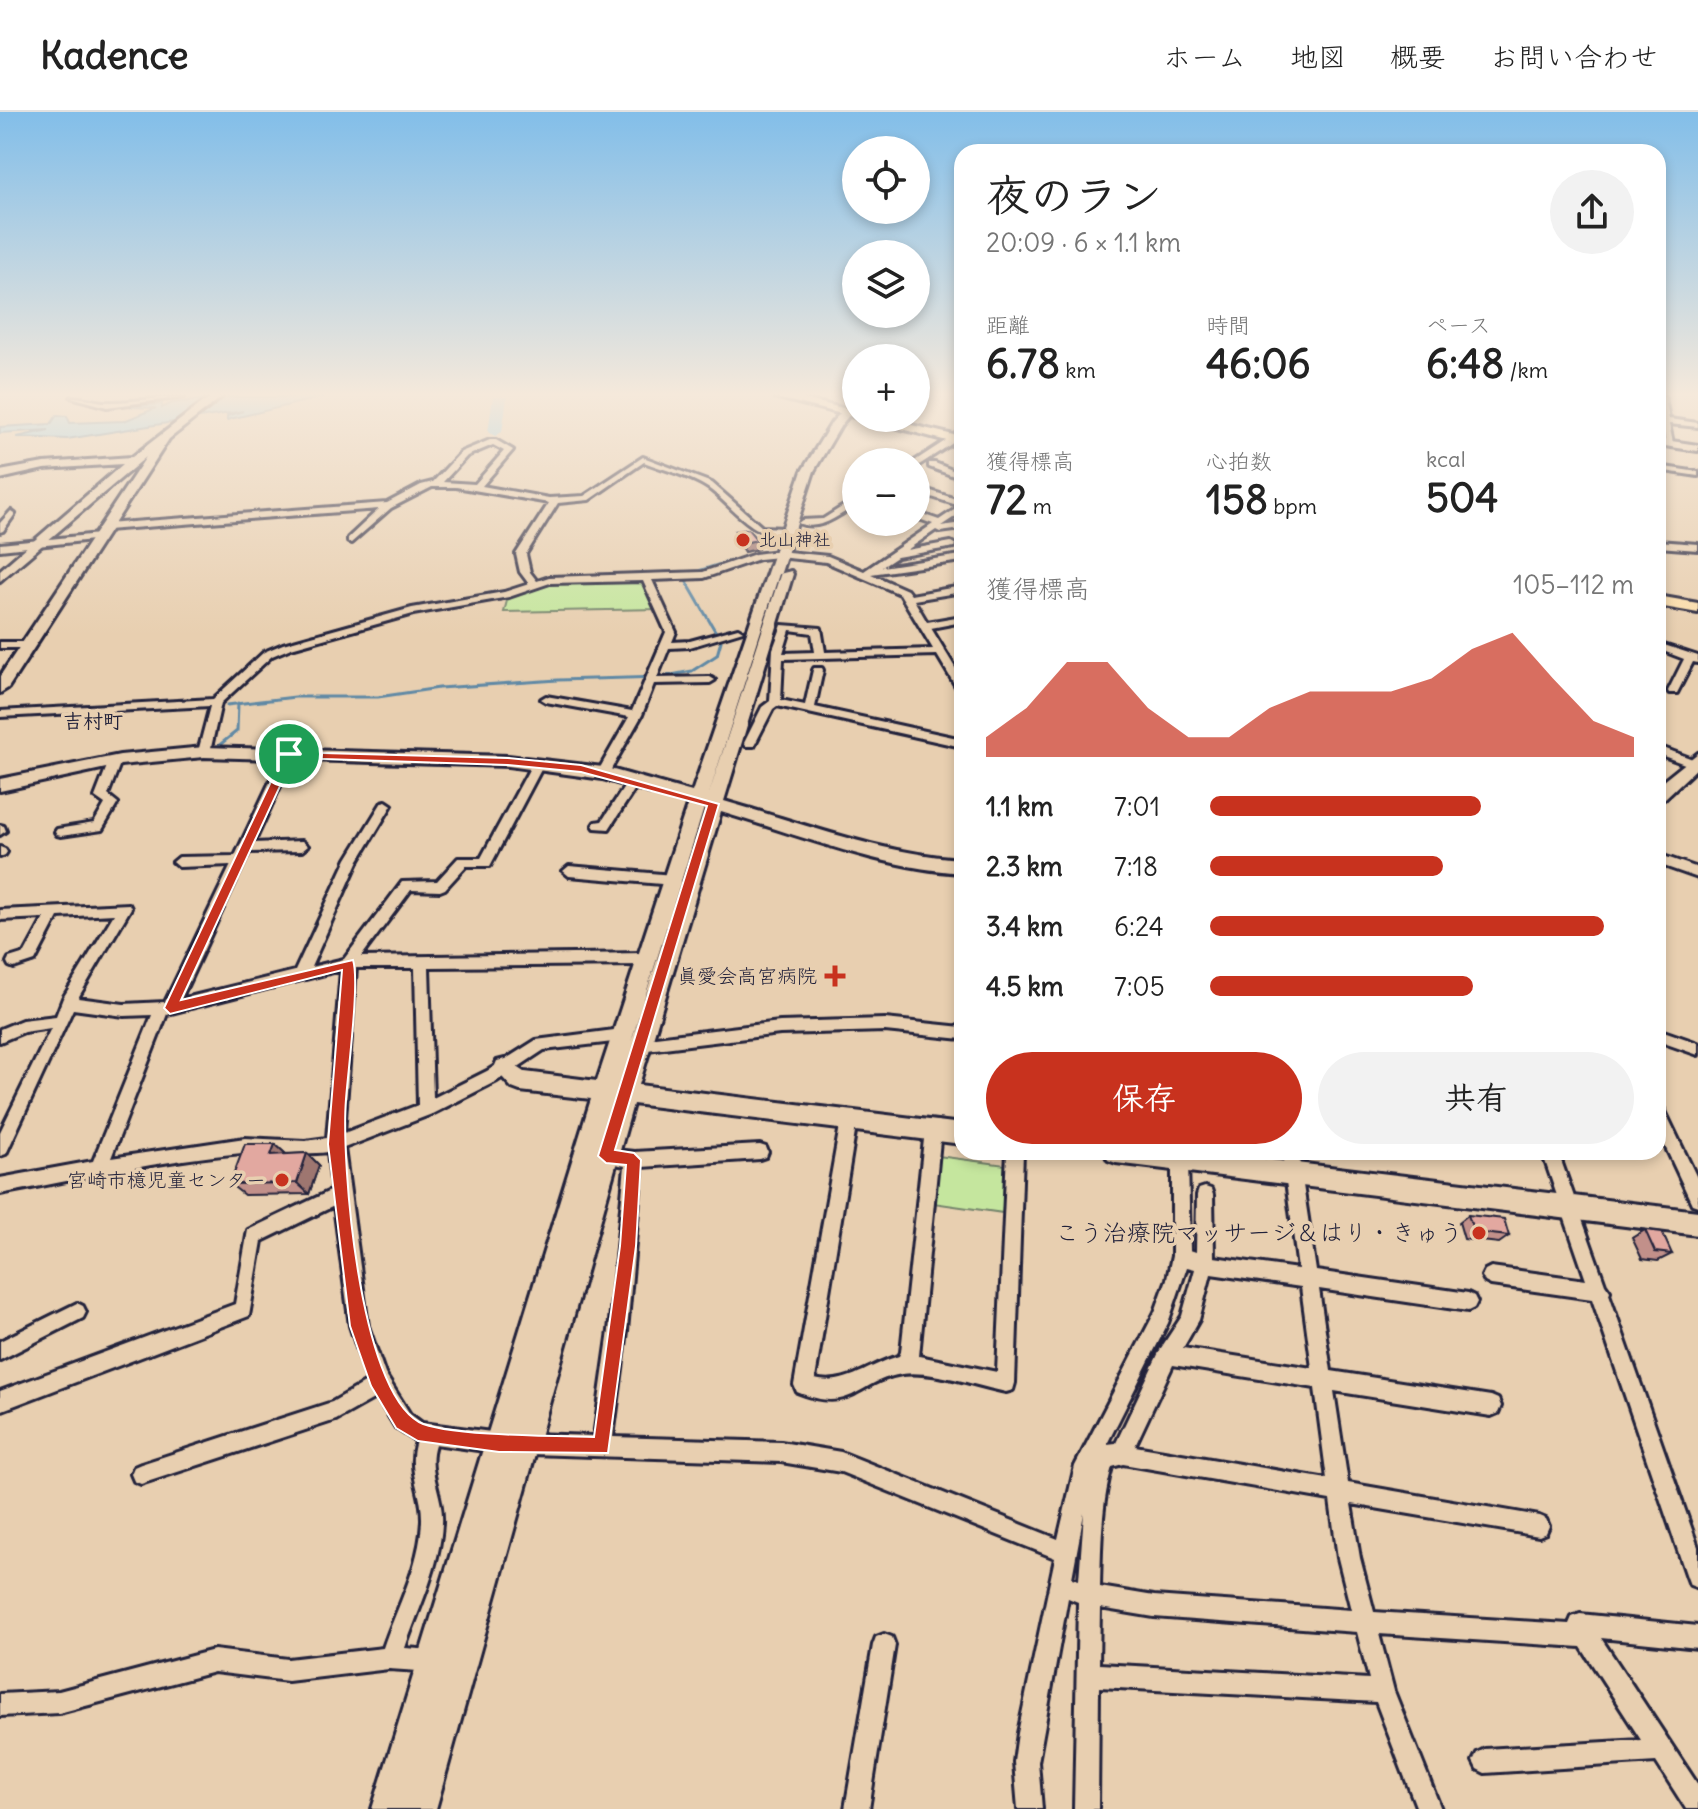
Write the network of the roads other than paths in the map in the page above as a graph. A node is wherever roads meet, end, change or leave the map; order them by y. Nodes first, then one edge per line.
1 (117, 476) edge
2 (139, 476) edge
3 (440, 476) edge
4 (486, 476) edge
5 (618, 476) edge
6 (687, 476) edge
7 (806, 476) edge
8 (819, 476) edge
9 (436, 484) junction
10 (478, 486) junction
11 (930, 494) edge
12 (555, 501) junction
13 (954, 503) edge
14 (388, 506) junction
15 (842, 512) edge
16 (954, 513) edge
17 (11, 514) dead end
18 (930, 522) edge
19 (802, 523) junction
20 (939, 526) junction
21 (954, 526) edge
22 (0, 529) edge
23 (786, 531) junction
24 (103, 532) junction
25 (351, 540) dead end
26 (42, 542) junction
27 (1666, 545) edge
28 (954, 546) edge
29 (0, 547) edge
30 (1698, 547) edge
31 (954, 553) edge
32 (785, 554) junction
33 (894, 554) junction
34 (954, 554) edge
35 (866, 573) junction
36 (0, 577) edge
37 (647, 579) junction
38 (535, 585) junction
39 (954, 590) edge
40 (1666, 596) edge
41 (909, 598) junction
42 (1698, 601) edge
43 (1666, 602) edge
44 (1698, 608) edge
45 (954, 620) edge
46 (924, 626) junction
47 (738, 631) dead end
48 (0, 645) edge
49 (28, 645) junction
50 (666, 645) junction
51 (1666, 649) edge
52 (820, 653) junction
53 (777, 656) junction
54 (941, 656) junction
55 (954, 657) edge
56 (1694, 658) edge
57 (818, 670) dead end
58 (954, 676) edge
59 (650, 678) junction
60 (710, 680) dead end
61 (0, 688) edge
62 (1673, 691) dead end
63 (546, 699) dead end
64 (216, 702) junction
65 (775, 702) junction
66 (810, 707) junction
67 (0, 714) edge
68 (636, 715) junction
69 (954, 742) edge
70 (750, 743) dead end
71 (204, 752) junction
72 (1666, 753) edge
73 (289, 754) junction
74 (115, 761) junction
75 (1696, 762) edge
76 (538, 764) junction
77 (603, 773) junction
78 (634, 781) junction
79 (0, 786) edge
80 (1666, 788) edge
81 (707, 802) junction
82 (386, 805) dead end
83 (599, 825) dead end
84 (61, 832) dead end
85 (302, 846) dead end
86 (243, 854) junction
87 (179, 862) dead end
88 (1666, 862) edge
89 (954, 865) edge
90 (569, 871) dead end
91 (1698, 873) edge
92 (673, 880) junction
93 (54, 911) junction
94 (0, 915) edge
95 (647, 959) junction
96 (14, 962) dead end
97 (422, 962) junction
98 (349, 963) junction
99 (301, 974) junction
100 (68, 1002) junction
101 (166, 1009) junction
102 (62, 1021) junction
103 (954, 1032) edge
104 (0, 1036) edge
105 (1666, 1038) edge
106 (630, 1040) junction
107 (1698, 1049) edge
108 (505, 1068) junction
109 (615, 1093) junction
110 (426, 1109) junction
111 (849, 1120) junction
112 (933, 1130) junction
113 (1666, 1131) edge
114 (954, 1133) edge
115 (335, 1144) junction
116 (0, 1149) edge
117 (760, 1152) dead end
118 (606, 1156) junction
119 (634, 1160) junction
120 (1015, 1160) edge
121 (1178, 1160) edge
122 (1243, 1160) edge
123 (1553, 1160) edge
124 (1292, 1163) edge
125 (99, 1166) junction
126 (29, 1178) junction
127 (0, 1186) edge
128 (341, 1194) junction
129 (1205, 1195) dead end
130 (0, 1197) edge
131 (1698, 1198) edge
132 (1570, 1205) junction
133 (1698, 1223) edge
134 (1181, 1256) junction
135 (1205, 1264) junction
136 (1491, 1276) dead end
137 (1308, 1278) junction
138 (1601, 1291) junction
139 (1468, 1302) dead end
140 (77, 1312) dead end
141 (0, 1351) edge
142 (1168, 1355) junction
143 (905, 1364) junction
144 (1323, 1381) junction
145 (380, 1385) junction
146 (0, 1401) edge
147 (1491, 1406) dead end
148 (428, 1434) junction
149 (512, 1443) junction
150 (1097, 1445) junction
151 (602, 1446) junction
152 (1120, 1455) junction
153 (141, 1474) dead end
154 (1339, 1492) junction
155 (1539, 1526) dead end
156 (1066, 1552) junction
157 (1698, 1577) edge
158 (1060, 1584) junction
159 (1089, 1597) junction
160 (1364, 1622) junction
161 (1588, 1636) junction
162 (1698, 1637) edge
163 (884, 1645) dead end
164 (390, 1658) junction
165 (434, 1661) junction
166 (1088, 1675) junction
167 (1383, 1691) junction
168 (0, 1705) edge
169 (1662, 1750) junction
170 (1485, 1761) dead end
171 (1698, 1806) edge
172 (389, 1809) edge
173 (419, 1809) edge
174 (857, 1809) edge
175 (1030, 1809) edge
176 (1086, 1809) edge
177 (1429, 1809) edge

1 - 26 street
2 - 24 street
3 - 9 street
4 - 10 street
5 - 12 street
6 - 23 street
7 - 23 street
8 - 19 street
9 - 10 street
9 - 14 street
10 - 12 street
11 - 13 street
12 - 38 street
14 - 24 street
14 - 25 street
15 - 19 street
16 - 20 street
17 - 22 street
18 - 20 street
19 - 32 street
20 - 21 street
20 - 28 street
20 - 33 street
23 - 32 street
24 - 26 street
24 - 49 street
26 - 29 street
26 - 36 street
27 - 30 street
31 - 33 street
32 - 35 street
32 - 37 street
32 - 81 street
33 - 35 street
34 - 35 street
35 - 41 street
37 - 38 street
37 - 50 street
38 - 64 street
39 - 41 street
40 - 42 main road
41 - 46 street
43 - 44 main road
45 - 46 street
46 - 54 street
47 - 50 street
48 - 49 street
49 - 61 street
50 - 59 street
51 - 56 street
52 - 53 street
52 - 53 street
52 - 54 street
53 - 65 street
54 - 55 street
54 - 58 street
56 - 62 street
57 - 66 street
59 - 60 street
59 - 68 street
63 - 68 street
64 - 67 street
64 - 71 street
65 - 66 street
65 - 70 street
66 - 69 street
68 - 77 street
71 - 73 street
71 - 74 street
72 - 75 street
73 - 76 street
73 - 86 street
74 - 79 street
74 - 84 street
75 - 80 street
76 - 77 street
76 - 98 street
77 - 78 street
78 - 81 street
78 - 83 street
81 - 89 street
81 - 92 street
81 - 106 street
82 - 99 street
85 - 86 street
86 - 87 street
86 - 101 street
88 - 91 street
90 - 92 street
92 - 95 street
93 - 94 street
93 - 96 street
93 - 100 street
95 - 97 street
95 - 106 street
97 - 98 street
97 - 110 street
98 - 99 street
98 - 115 street
99 - 101 street
100 - 101 street
100 - 102 street
101 - 125 street
102 - 104 street
102 - 116 street
103 - 106 street
105 - 107 street
106 - 108 street
106 - 109 street
108 - 109 street
108 - 110 street
109 - 111 street
109 - 118 street
109 - 149 street
110 - 115 street
111 - 112 street
111 - 143 street
112 - 114 street
112 - 143 street
113 - 131 street
115 - 125 street
115 - 128 street
117 - 119 street
118 - 119 street
118 - 149 street
119 - 151 street
120 - 143 street
121 - 134 street
122 - 124 street
123 - 132 street
124 - 132 street
124 - 137 street
125 - 126 street
126 - 127 street
126 - 130 street
128 - 145 street
128 - 146 street
129 - 135 street
132 - 133 street
132 - 138 street
134 - 135 street
134 - 150 street
135 - 137 street
135 - 142 street
136 - 138 street
137 - 139 street
137 - 144 street
138 - 157 street
140 - 141 street
142 - 144 street
142 - 152 street
144 - 147 street
144 - 154 street
145 - 148 street
145 - 153 street
148 - 149 street
148 - 164 street
149 - 151 street
149 - 165 street
149 - 173 street
150 - 152 street
150 - 156 street
151 - 156 street
152 - 154 street
152 - 159 street
154 - 155 street
154 - 160 street
156 - 158 street
158 - 159 street
158 - 175 street
159 - 160 street
159 - 166 street
160 - 161 street
160 - 167 street
161 - 162 street
161 - 169 street
163 - 174 street
164 - 165 street
164 - 168 street
165 - 172 street
166 - 167 street
166 - 176 street
167 - 177 street
169 - 170 street
169 - 171 street

